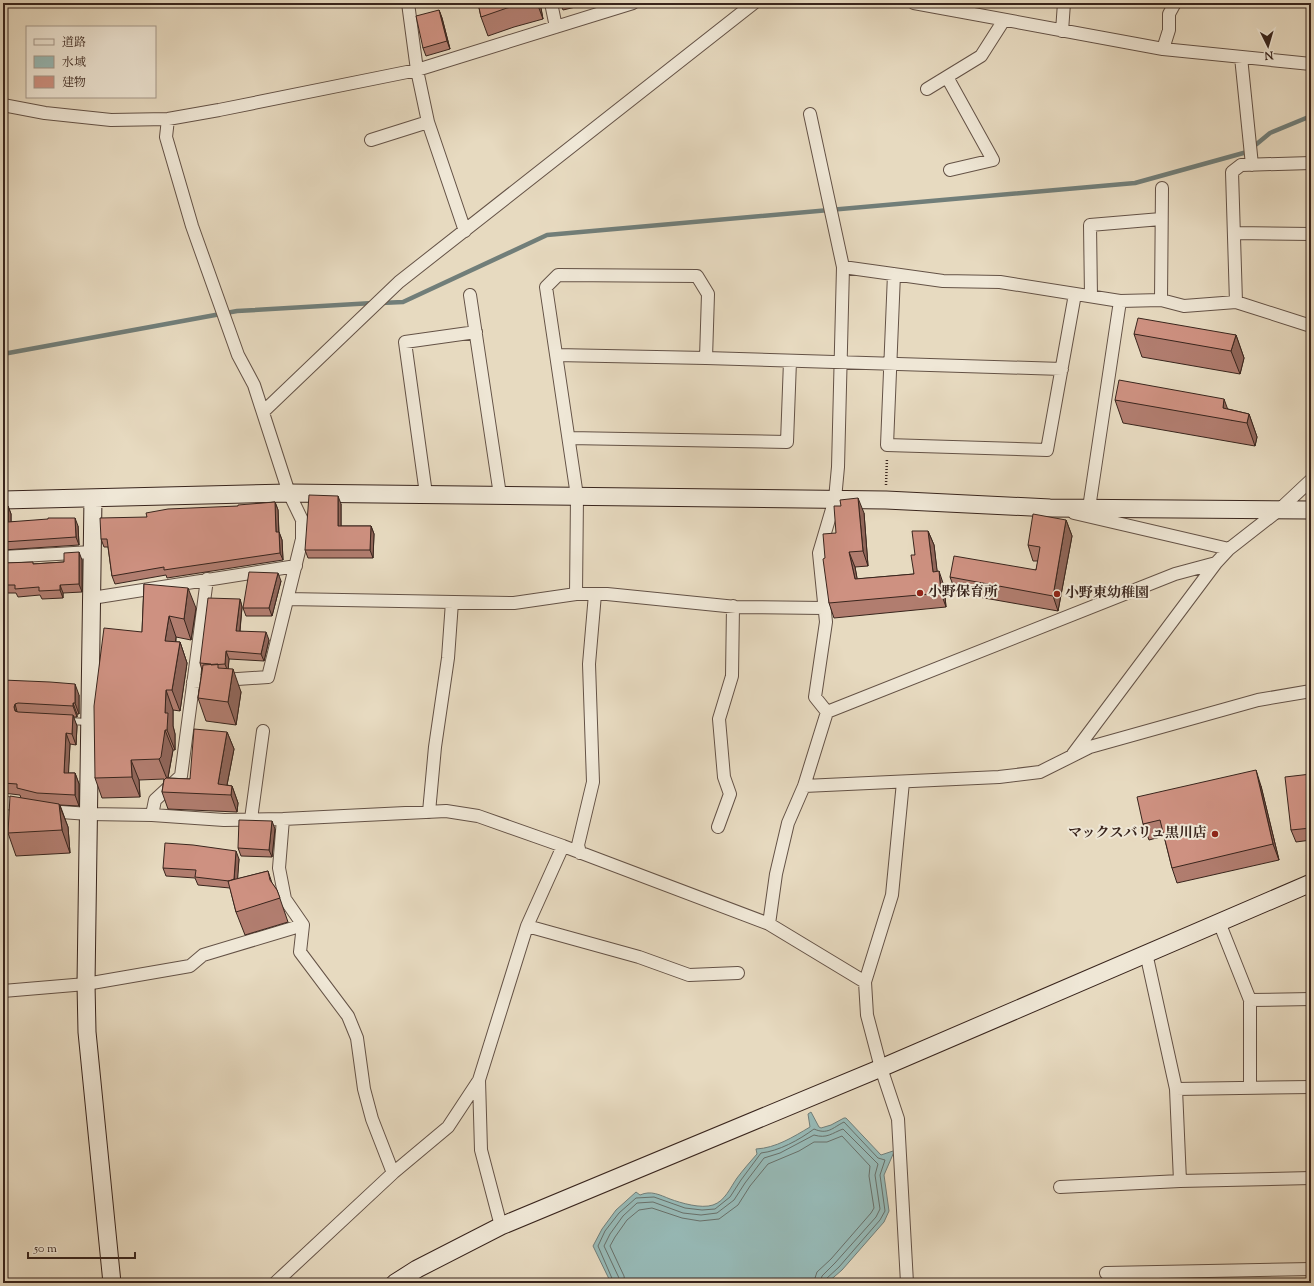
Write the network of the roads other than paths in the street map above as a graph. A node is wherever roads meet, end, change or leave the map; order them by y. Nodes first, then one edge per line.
1 (408, 3) edge
2 (551, 3) edge
3 (633, 3) edge
4 (754, 3) edge
5 (914, 3) edge
6 (1064, 3) edge
7 (1175, 3) edge
8 (1004, 20) junction
9 (556, 27) junction
10 (1062, 31) junction
11 (1163, 49) junction
12 (1241, 57) junction
13 (1311, 64) edge
14 (417, 70) junction
15 (947, 77) junction
16 (927, 89) dead end
17 (3, 105) edge
18 (810, 114) dead end
19 (168, 119) junction
20 (428, 122) junction
21 (371, 140) dead end
22 (1311, 163) edge
23 (1252, 165) junction
24 (950, 170) dead end
25 (1162, 188) dead end
26 (1161, 219) junction
27 (465, 231) junction
28 (1234, 233) junction
29 (1311, 234) edge
30 (842, 267) junction
31 (894, 274) junction
32 (1075, 294) junction
33 (470, 295) dead end
34 (1091, 296) junction
35 (1161, 300) junction
36 (1120, 301) junction
37 (1236, 302) junction
38 (1311, 326) edge
39 (476, 332) junction
40 (556, 355) junction
41 (706, 358) junction
42 (790, 361) junction
43 (840, 362) junction
44 (890, 364) junction
45 (1062, 369) junction
46 (263, 412) junction
47 (569, 438) junction
48 (1311, 480) edge
49 (289, 493) junction
50 (426, 494) junction
51 (500, 495) junction
52 (577, 496) junction
53 (93, 498) junction
54 (835, 499) junction
55 (3, 500) edge
56 (1050, 508) junction
57 (1089, 508) junction
58 (1279, 510) junction
59 (1311, 510) edge
60 (1229, 549) junction
61 (92, 552) junction
62 (3, 557) edge
63 (1216, 563) junction
64 (296, 566) junction
65 (207, 579) junction
66 (576, 594) junction
67 (595, 594) junction
68 (92, 598) junction
69 (288, 599) junction
70 (452, 602) junction
71 (733, 606) junction
72 (824, 608) junction
73 (193, 682) junction
74 (1311, 691) edge
75 (826, 712) junction
76 (60, 720) edge
77 (90, 722) junction
78 (263, 731) dead end
79 (1070, 757) junction
80 (903, 782) junction
81 (804, 786) junction
82 (3, 802) edge
83 (429, 812) junction
84 (89, 814) junction
85 (152, 816) junction
86 (251, 819) junction
87 (284, 819) junction
88 (718, 827) dead end
89 (563, 846) junction
90 (580, 852) junction
91 (1311, 883) edge
92 (1219, 922) junction
93 (769, 924) junction
94 (303, 925) junction
95 (527, 926) junction
96 (1146, 953) junction
97 (738, 973) dead end
98 (865, 982) junction
99 (86, 984) junction
100 (3, 991) edge
101 (1311, 999) edge
102 (1250, 1000) junction
103 (881, 1068) junction
104 (479, 1080) junction
105 (1311, 1087) edge
106 (1176, 1088) junction
107 (1250, 1088) junction
108 (393, 1174) junction
109 (1311, 1178) edge
110 (1180, 1182) junction
111 (1060, 1186) dead end
112 (501, 1226) junction
113 (1311, 1269) edge
114 (112, 1283) edge
115 (275, 1283) edge
116 (395, 1283) edge
117 (907, 1283) edge
118 (1120, 1283) edge

1 - 14 street
2 - 9 street
3 - 9 street
4 - 27 street
5 - 8 street
6 - 10 street
7 - 11 street
8 - 10 street
8 - 15 street
9 - 14 street
10 - 11 street
11 - 12 street
12 - 13 street
12 - 23 street
14 - 19 street
14 - 20 street
15 - 16 street
15 - 24 street
17 - 19 street
18 - 30 street
19 - 46 street
20 - 21 street
20 - 27 street
22 - 23 street
23 - 28 street
25 - 26 street
26 - 34 street
26 - 35 street
27 - 46 street
28 - 29 street
28 - 37 street
30 - 31 street
30 - 43 street
31 - 32 street
31 - 44 street
32 - 34 street
32 - 45 street
33 - 39 street
34 - 36 street
35 - 36 street
35 - 37 street
36 - 57 street
37 - 38 street
39 - 50 street
39 - 51 street
40 - 41 street
40 - 41 street
40 - 47 street
41 - 42 street
42 - 43 street
42 - 47 street
43 - 44 street
43 - 54 street
44 - 45 street
44 - 45 street
46 - 49 street
47 - 52 street
48 - 58 street
49 - 50 street
49 - 53 street
49 - 64 street
50 - 51 street
51 - 52 street
52 - 54 street
52 - 66 street
53 - 55 street
53 - 61 street
54 - 56 street
54 - 72 street
56 - 57 street
56 - 60 street
57 - 58 street
58 - 59 street
58 - 60 street
60 - 63 street
61 - 62 street
61 - 68 street
63 - 75 street
63 - 79 street
64 - 65 street
64 - 69 street
65 - 68 street
65 - 73 street
66 - 67 street
66 - 70 street
67 - 71 street
67 - 90 street
68 - 77 street
69 - 70 street
69 - 73 street
70 - 83 street
71 - 72 street
71 - 88 street
72 - 75 street
73 - 85 street
74 - 79 street
75 - 81 street
76 - 77 lane
77 - 84 street
78 - 86 street
79 - 80 street
80 - 81 street
80 - 98 street
81 - 93 street
82 - 84 street
83 - 87 street
83 - 89 street
84 - 85 street
84 - 99 street
85 - 86 street
86 - 87 street
87 - 94 street
89 - 90 street
89 - 95 street
90 - 93 street
91 - 92 street
92 - 96 street
92 - 102 street
93 - 98 street
94 - 99 street
94 - 108 street
95 - 97 street
95 - 104 street
96 - 103 street
96 - 106 street
98 - 103 street
99 - 100 street
99 - 114 street
101 - 102 street
102 - 107 street
103 - 112 street
103 - 117 street
104 - 108 street
104 - 112 street
105 - 107 street
106 - 107 street
106 - 110 street
108 - 115 street
109 - 110 street
110 - 111 street
112 - 116 street
113 - 118 street

